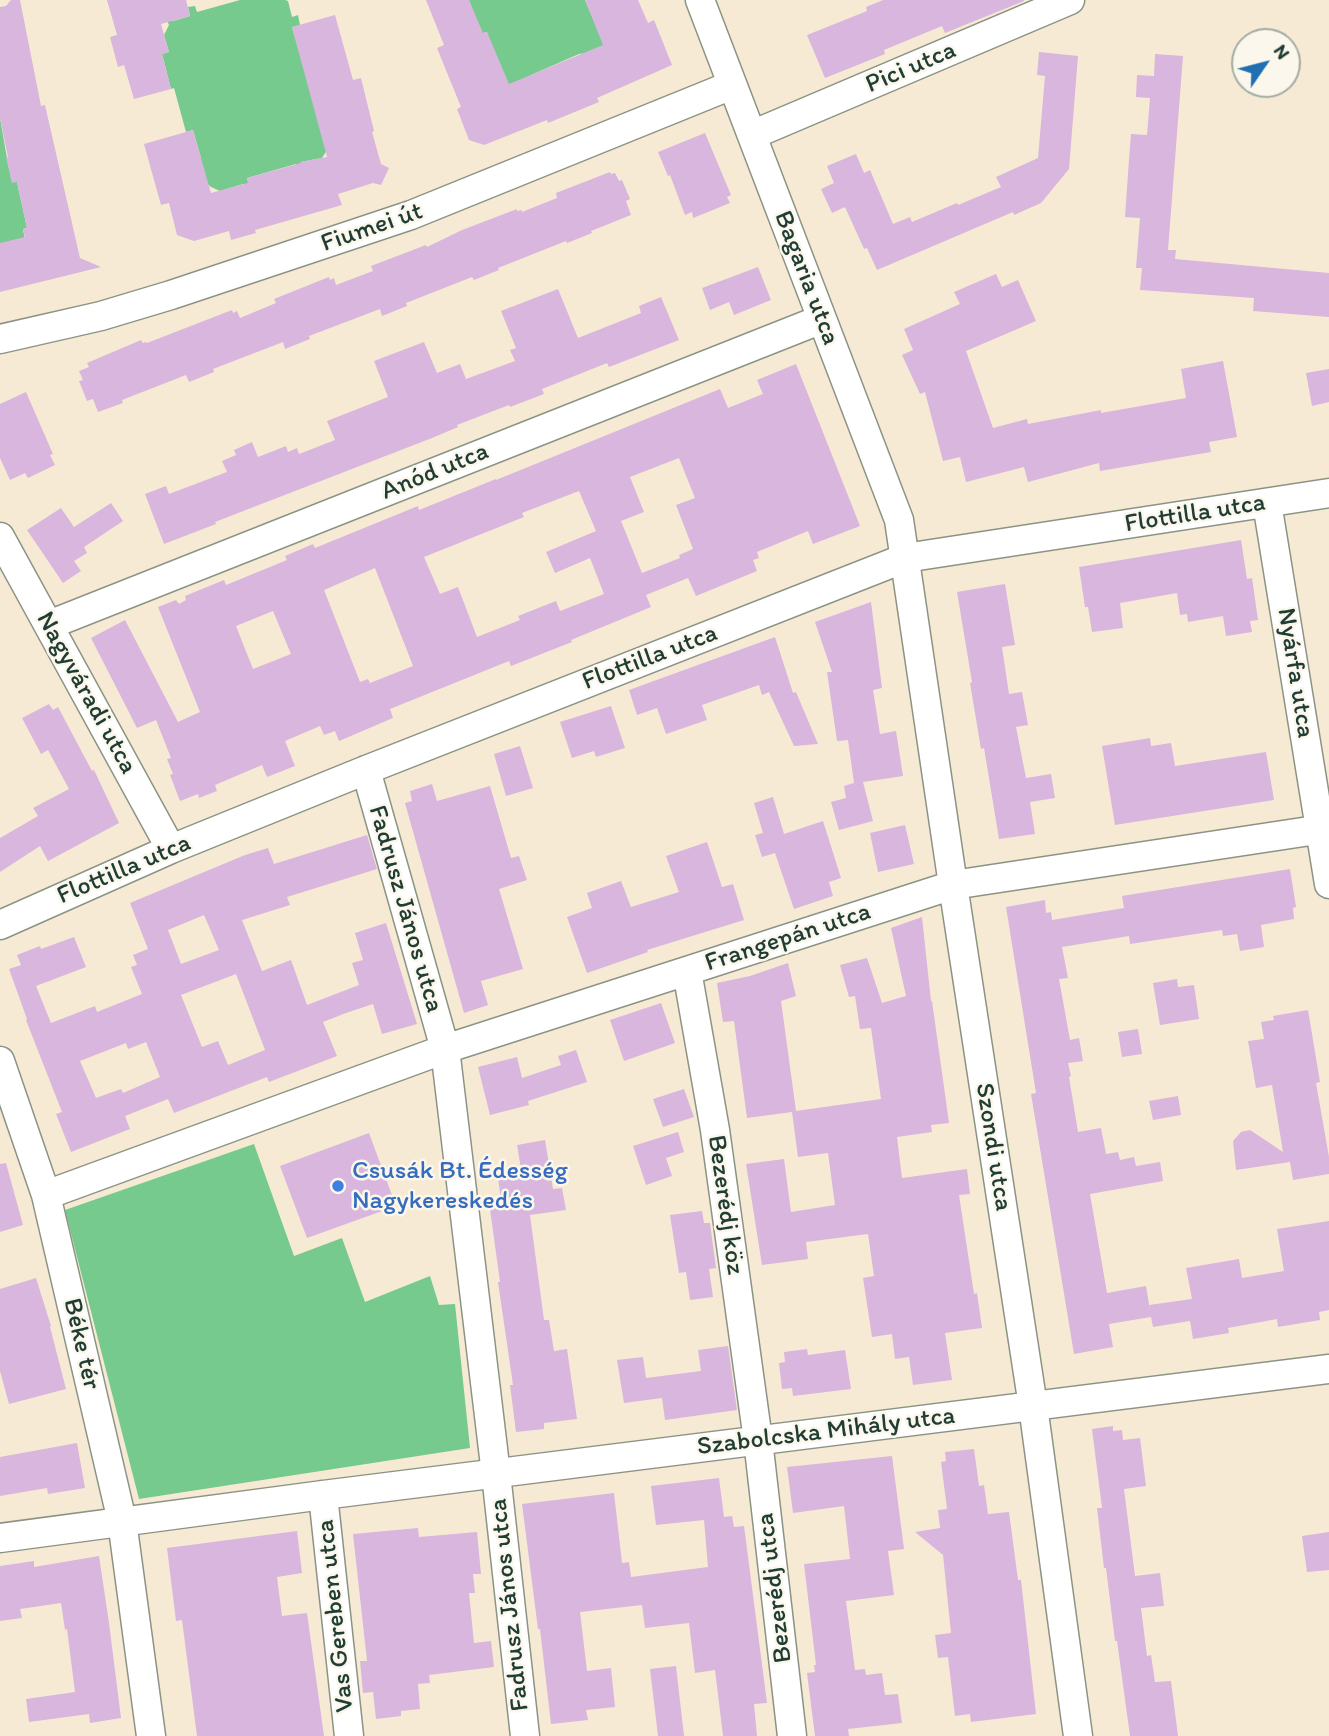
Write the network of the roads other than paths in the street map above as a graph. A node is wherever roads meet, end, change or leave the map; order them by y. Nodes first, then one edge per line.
1 (700, 0) edge
2 (1070, 0) edge
3 (732, 85) junction
4 (752, 135) junction
5 (822, 319) junction
6 (0, 339) edge
7 (1329, 493) edge
8 (1267, 503) junction
9 (0, 537) edge
10 (905, 558) junction
11 (48, 625) junction
12 (366, 770) junction
13 (1324, 829) edge
14 (171, 849) junction
15 (1329, 884) edge
16 (953, 885) junction
17 (0, 925) edge
18 (687, 971) junction
19 (445, 1049) junction
20 (0, 1061) edge
21 (46, 1195) junction
22 (1329, 1368) edge
23 (1033, 1406) junction
24 (758, 1440) junction
25 (496, 1474) junction
26 (323, 1495) junction
27 (122, 1521) junction
28 (0, 1538) edge
29 (151, 1736) edge
30 (349, 1736) edge
31 (525, 1736) edge
32 (792, 1736) edge
33 (1078, 1736) edge

1 - 3 street, Bagaria utca
2 - 4 street, Pici utca
3 - 4 street, Bagaria utca
3 - 6 street, Fiumei út
4 - 5 street, Bagaria utca
5 - 10 street, Bagaria utca
5 - 11 street, Anód utca
7 - 8 street, Flottilla utca
8 - 10 street, Flottilla utca
8 - 13 street, Nyárfa utca
9 - 11 street, Nagyváradi utca
10 - 12 street, Flottilla utca
10 - 16 street, Szondi utca
11 - 14 street, Nagyváradi utca
12 - 14 street, Flottilla utca
12 - 19 street, Fadrusz János utca
13 - 15 street, Nyárfa utca
13 - 16 street, Frangepán utca
14 - 17 street, Flottilla utca
16 - 18 street, Frangepán utca
16 - 23 street, Szondi utca
18 - 19 street, Frangepán utca
18 - 24 street, Bezerédj köz
19 - 21 street, Frangepán utca
19 - 25 street
20 - 21 street, Béke tér
21 - 27 street, Béke tér
22 - 23 street, Szabolcska Mihály utca
23 - 24 street, Szabolcska Mihály utca
23 - 33 street, Szondi utca
24 - 25 street, Szabolcska Mihály utca
24 - 32 street, Bezerédj utca
25 - 26 street, Szabolcska Mihály utca
25 - 31 street, Fadrusz János utca
26 - 27 street
26 - 30 street, Vas Gereben utca
27 - 28 street
27 - 29 street, Béke tér

